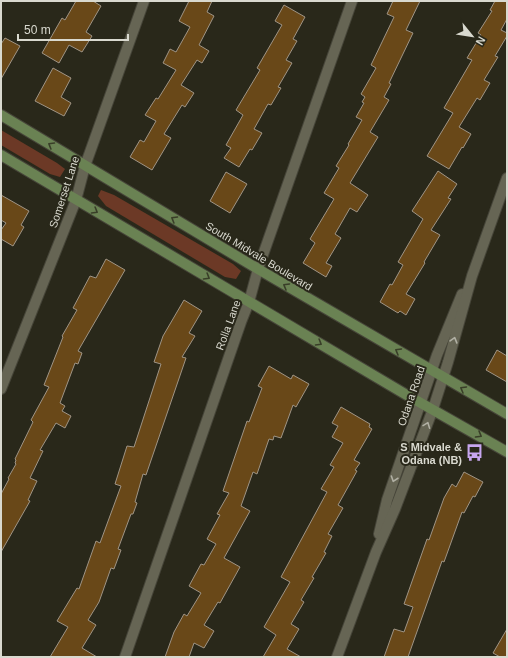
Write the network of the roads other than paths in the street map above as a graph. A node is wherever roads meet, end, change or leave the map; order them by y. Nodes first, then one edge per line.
1 (144, 1) edge
2 (352, 1) edge
3 (1, 116) edge
4 (1, 155) edge
5 (85, 166) junction
6 (507, 178) edge
7 (76, 200) junction
8 (258, 269) junction
9 (472, 276) junction
10 (249, 302) junction
11 (432, 371) junction
12 (443, 377) junction
13 (1, 389) edge
14 (422, 403) junction
15 (433, 409) junction
16 (507, 414) edge
17 (507, 452) edge
18 (376, 552) junction
19 (125, 657) edge
20 (337, 657) edge

1 - 5 street, Somerset Lane
2 - 8 street, Rolla Lane
5 -> 3 main road, South Midvale Boulevard
4 - 7 main road
5 - 7 street, Somerset Lane
8 -> 5 main road, South Midvale Boulevard
6 - 9 street, Odana Road
7 -> 10 main road
7 - 13 street, Somerset Lane
8 - 10 street, Rolla Lane
11 -> 8 main road, South Midvale Boulevard
9 - 11 street, Odana Road
12 -> 9 street, Odana Road
10 -> 14 main road
10 - 19 street, Rolla Lane
11 - 12 main road, South Midvale Boulevard
11 - 14 street, Odana Road
12 - 15 street, Odana Road
16 -> 12 main road, South Midvale Boulevard
14 - 15 main road
14 -> 18 street, Odana Road
15 -> 17 main road
18 -> 15 street, Odana Road
18 - 20 street, Odana Road

